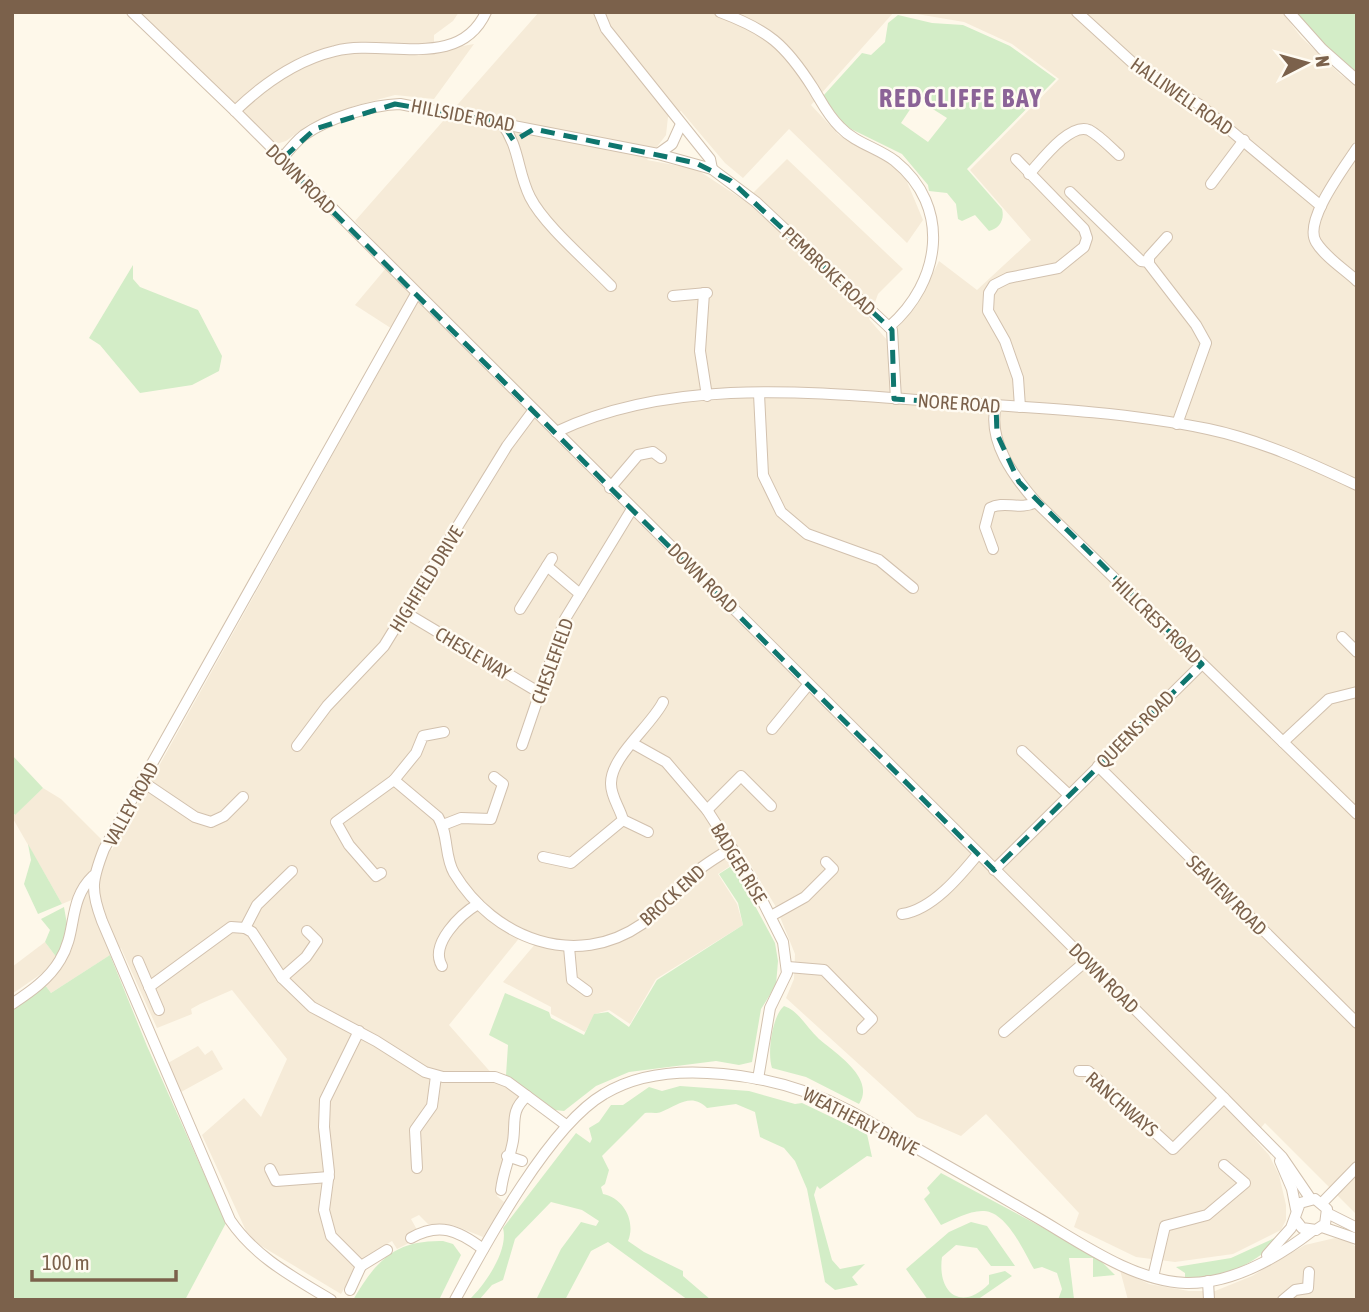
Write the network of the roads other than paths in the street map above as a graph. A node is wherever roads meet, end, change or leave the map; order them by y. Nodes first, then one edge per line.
1 (132, 12) edge
2 (486, 12) edge
3 (599, 12) edge
4 (720, 12) edge
5 (1077, 12) edge
6 (1289, 12) edge
7 (1357, 80) edge
8 (235, 111) junction
9 (501, 122) junction
10 (681, 124) junction
11 (534, 129) junction
12 (1244, 140) junction
13 (1116, 148) dead end
14 (1357, 148) edge
15 (658, 154) junction
16 (519, 156) junction
17 (1016, 159) dead end
18 (281, 160) junction
19 (712, 169) junction
20 (1029, 174) junction
21 (1211, 184) dead end
22 (1070, 192) dead end
23 (1321, 206) junction
24 (1167, 237) dead end
25 (1149, 262) junction
26 (1357, 281) edge
27 (594, 288) dead end
28 (416, 294) junction
29 (673, 296) dead end
30 (888, 327) junction
31 (759, 394) junction
32 (707, 396) junction
33 (896, 399) junction
34 (996, 405) junction
35 (1020, 407) junction
36 (533, 411) junction
37 (1177, 424) junction
38 (556, 432) junction
39 (657, 452) dead end
40 (1357, 485) edge
41 (610, 488) junction
42 (1036, 502) junction
43 (632, 509) junction
44 (993, 550) dead end
45 (913, 589) dead end
46 (580, 594) junction
47 (520, 609) dead end
48 (406, 613) junction
49 (1342, 637) dead end
50 (1357, 652) edge
51 (1202, 664) junction
52 (808, 685) junction
53 (540, 693) junction
54 (1356, 694) edge
55 (663, 710) dead end
56 (772, 729) dead end
57 (444, 732) dead end
58 (1283, 742) junction
59 (632, 743) junction
60 (522, 745) dead end
61 (297, 746) dead end
62 (1023, 751) dead end
63 (1027, 763) dead end
64 (1098, 766) junction
65 (394, 780) junction
66 (502, 781) dead end
67 (143, 782) junction
68 (243, 797) dead end
69 (1067, 797) junction
70 (771, 806) dead end
71 (707, 810) junction
72 (1357, 814) edge
73 (623, 820) junction
74 (443, 825) junction
75 (648, 832) dead end
76 (732, 848) junction
77 (978, 854) junction
78 (543, 858) dead end
79 (567, 864) junction
80 (833, 869) dead end
81 (994, 870) junction
82 (292, 871) dead end
83 (93, 876) junction
84 (569, 878) dead end
85 (371, 888) dead end
86 (478, 904) junction
87 (909, 915) dead end
88 (771, 916) junction
89 (245, 928) junction
90 (307, 931) dead end
91 (569, 947) junction
92 (437, 958) dead end
93 (138, 961) dead end
94 (184, 961) junction
95 (1086, 961) junction
96 (788, 967) junction
97 (192, 972) dead end
98 (282, 978) junction
99 (149, 987) junction
100 (587, 991) dead end
101 (12, 1004) edge
102 (159, 1010) dead end
103 (1357, 1023) edge
104 (862, 1029) dead end
105 (359, 1031) junction
106 (1004, 1032) dead end
107 (1079, 1071) dead end
108 (436, 1076) junction
109 (758, 1079) junction
110 (527, 1096) junction
111 (1224, 1098) junction
112 (566, 1125) junction
113 (1272, 1146) junction
114 (507, 1156) junction
115 (522, 1161) dead end
116 (1224, 1165) dead end
117 (1357, 1167) edge
118 (417, 1168) dead end
119 (270, 1169) dead end
120 (329, 1177) junction
121 (501, 1190) dead end
122 (1311, 1198) junction
123 (1325, 1208) junction
124 (1295, 1214) junction
125 (1157, 1217) dead end
126 (1165, 1226) junction
127 (1357, 1228) edge
128 (1317, 1229) junction
129 (411, 1238) dead end
130 (1357, 1239) edge
131 (483, 1249) junction
132 (387, 1250) dead end
133 (1260, 1262) junction
134 (361, 1266) junction
135 (1309, 1272) dead end
136 (1153, 1277) junction
137 (1208, 1281) junction
138 (349, 1290) dead end
139 (331, 1300) edge
140 (455, 1300) edge
141 (1209, 1300) edge
142 (1283, 1300) edge

1 - 8 street, DOWN ROAD
2 - 8 street
3 - 10 street
4 - 30 street
5 - 12 street, HALLIWELL ROAD
6 - 7 street
8 - 18 street, DOWN ROAD
9 - 11 street, HILLSIDE ROAD
9 - 16 street
9 - 18 street, HILLSIDE ROAD
10 - 15 street
10 - 19 street
11 - 15 street, HILLSIDE ROAD
11 - 16 street
12 - 21 street
12 - 23 street, HALLIWELL ROAD
13 - 20 street
14 - 23 street
15 - 19 street, HILLSIDE ROAD
16 - 27 street
17 - 20 street
18 - 28 street, DOWN ROAD
19 - 30 street, PEMBROKE ROAD
20 - 35 street
22 - 25 street
23 - 26 street
24 - 25 street
25 - 37 street
28 - 36 street, DOWN ROAD
28 - 67 street, VALLEY ROAD
29 - 32 street
30 - 33 street, PEMBROKE ROAD
31 - 32 street, NORE ROAD
31 - 33 street, NORE ROAD
31 - 45 street
32 - 38 street, NORE ROAD
33 - 34 street, NORE ROAD
34 - 35 street, NORE ROAD
34 - 42 street, HILLCREST ROAD
35 - 37 street, NORE ROAD
36 - 38 street, DOWN ROAD
36 - 48 street, HIGHFIELD DRIVE
37 - 40 street, NORE ROAD
38 - 41 street, DOWN ROAD
39 - 41 street
41 - 43 street, DOWN ROAD
42 - 44 street
42 - 51 street, HILLCREST ROAD
43 - 46 street, CHESLEFIELD
43 - 52 street, DOWN ROAD
46 - 47 street
46 - 53 street, CHESLEFIELD
48 - 53 street, CHESLE WAY
48 - 61 street, HIGHFIELD DRIVE
49 - 50 street
51 - 58 street, HILLCREST ROAD
51 - 64 street, QUEENS ROAD
52 - 56 street
52 - 77 street, DOWN ROAD
53 - 60 street, CHESLEFIELD
54 - 58 street
55 - 59 street
57 - 65 street
58 - 72 street, HILLCREST ROAD
59 - 71 street, BADGER RISE
59 - 73 street
62 - 69 street
63 - 69 street
64 - 69 street, QUEENS ROAD
64 - 103 street, SEAVIEW ROAD
65 - 74 street
65 - 85 street
66 - 74 street
67 - 68 street
67 - 83 street, VALLEY ROAD
69 - 81 street, QUEENS ROAD
70 - 71 street, BADGER RISE
71 - 76 street, BADGER RISE
73 - 75 street
73 - 79 street
74 - 86 street, BROCK END
76 - 88 street, BADGER RISE
76 - 91 street, BROCK END
77 - 81 street, DOWN ROAD
77 - 87 street
78 - 79 street
79 - 84 street
80 - 88 street, BADGER RISE
81 - 95 street, DOWN ROAD
82 - 89 street
83 - 101 street, VALLEY ROAD
83 - 139 street
86 - 91 street, BROCK END
86 - 92 street
88 - 96 street, BADGER RISE
89 - 94 street
89 - 98 street
90 - 98 street
91 - 100 street
93 - 99 street
94 - 97 street
94 - 99 street
95 - 106 street
95 - 111 street, DOWN ROAD
96 - 104 street
96 - 109 street
98 - 105 street
99 - 102 street
105 - 108 street
105 - 120 street
107 - 111 street, RANCHWAYS
108 - 110 street
108 - 118 street
109 - 112 street, WEATHERLY DRIVE
109 - 136 street, WEATHERLY DRIVE
110 - 112 street
110 - 114 street
111 - 113 street, DOWN ROAD
112 - 131 street, WEATHERLY DRIVE
113 - 122 street, DOWN ROAD
113 - 124 street, DOWN ROAD
114 - 115 street
114 - 121 street
116 - 126 street
117 - 123 street
119 - 120 street
120 - 134 street
122 - 123 street, DOWN ROAD
122 - 124 street
123 - 127 street, DOWN ROAD
123 - 128 street
124 - 128 street
124 - 133 street, WEATHERLY DRIVE
125 - 126 street
126 - 136 street
128 - 130 street
128 - 133 street, WEATHERLY DRIVE
129 - 131 street
131 - 140 street, WEATHERLY DRIVE
132 - 134 street
133 - 137 street, WEATHERLY DRIVE
134 - 138 street
135 - 142 street
136 - 137 street, WEATHERLY DRIVE
137 - 141 street

